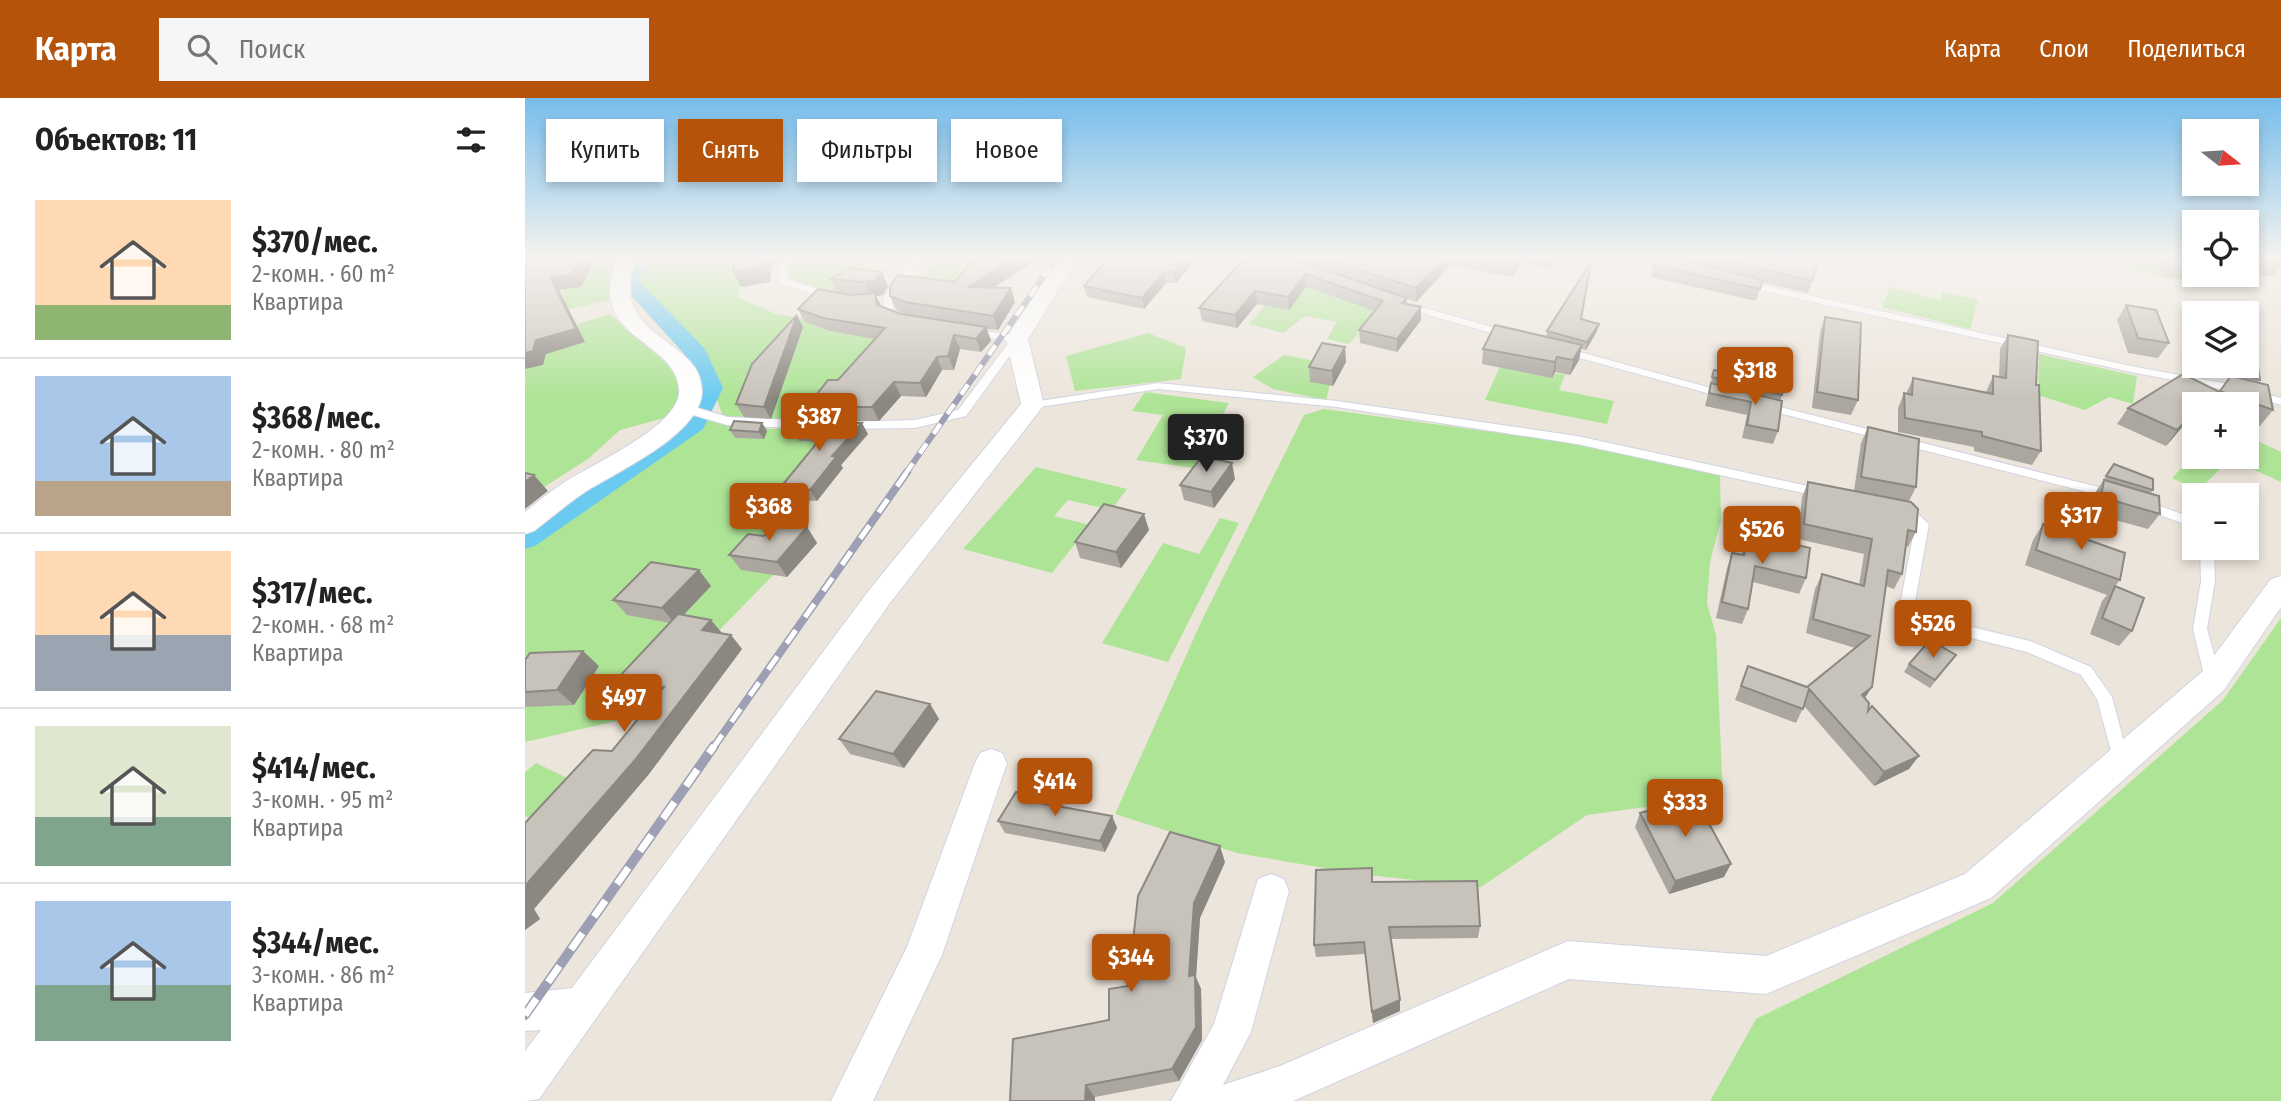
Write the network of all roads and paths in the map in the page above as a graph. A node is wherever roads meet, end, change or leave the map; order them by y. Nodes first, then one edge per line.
1 (621, 306) edge
2 (885, 306) edge
3 (1039, 306) edge
4 (1407, 306) edge
5 (1846, 306) edge
6 (908, 322) edge
7 (962, 330) edge
8 (1519, 338) edge
9 (1017, 340) junction
10 (1544, 345) edge
11 (1733, 398) edge
12 (1746, 401) edge
13 (2281, 402) edge
14 (1033, 405) junction
15 (694, 412) junction
16 (1835, 495) edge
17 (2121, 497) edge
18 (2133, 500) edge
19 (1885, 504) edge
20 (2182, 519) edge
21 (525, 525) edge
22 (2207, 560) edge
23 (2281, 586) edge
24 (2213, 681) junction
25 (2121, 762) junction
26 (991, 764) dead end
27 (1271, 891) dead end
28 (581, 1007) junction
29 (525, 1012) edge
30 (525, 1085) edge
31 (852, 1101) edge
32 (1192, 1101) edge
33 (1235, 1101) edge

1 - 15 street
2 - 6 lane
3 - 9 street
4 - 8 lane
5 - 13 lane
7 - 9 lane
9 - 14 street
9 - 15 lane
10 - 11 lane
12 - 17 lane
14 - 16 lane
14 - 28 street
15 - 21 street
18 - 20 lane
19 - 25 lane
22 - 24 lane
23 - 24 street
24 - 25 street
25 - 33 street
26 - 31 street
27 - 32 street
28 - 29 street
28 - 30 street

